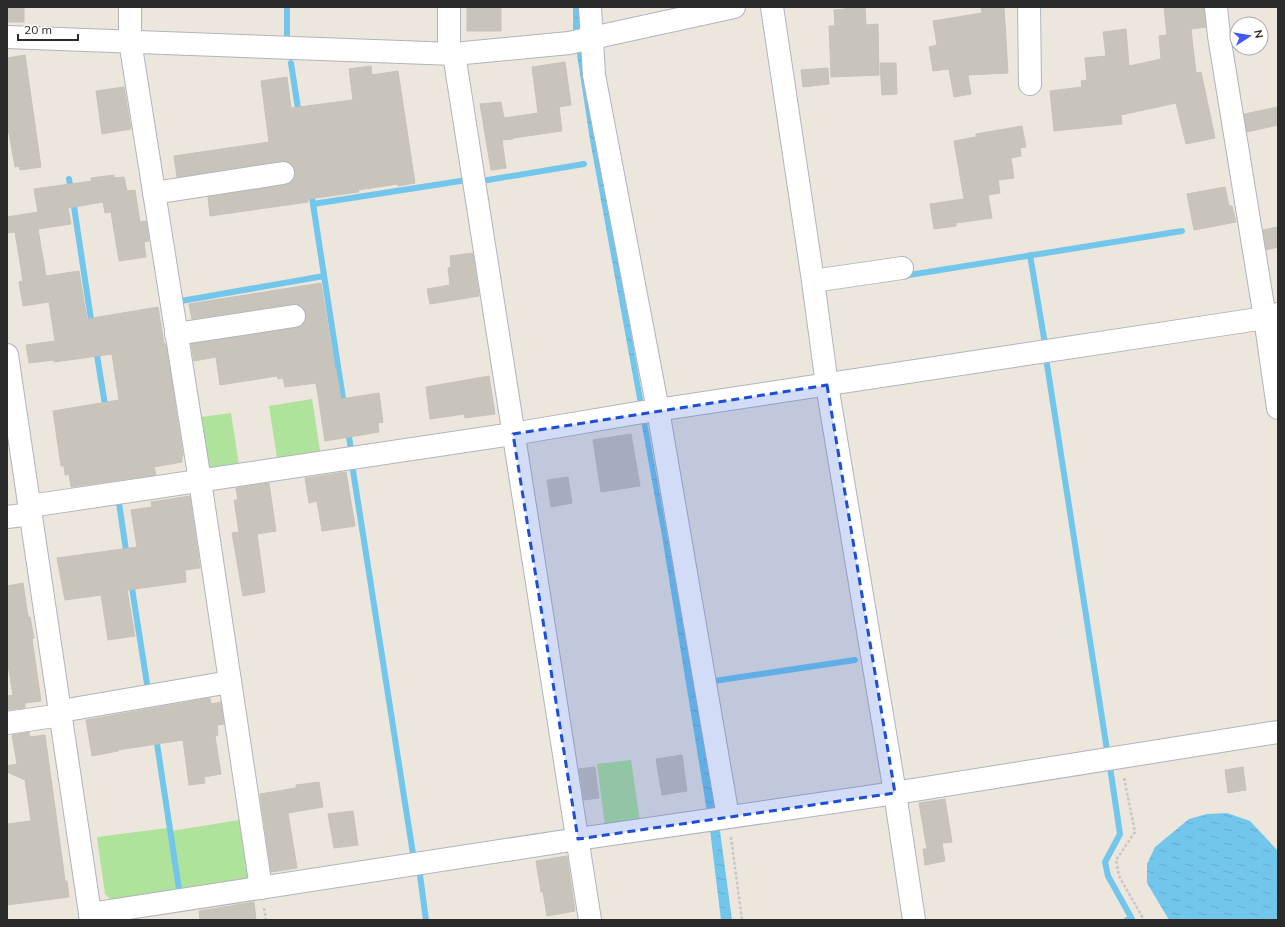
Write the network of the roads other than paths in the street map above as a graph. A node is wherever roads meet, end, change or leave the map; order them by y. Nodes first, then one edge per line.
1 (130, 7) edge
2 (448, 7) edge
3 (590, 7) edge
4 (734, 7) edge
5 (772, 7) edge
6 (1029, 7) edge
7 (1216, 7) edge
8 (7, 37) edge
9 (584, 40) junction
10 (130, 41) junction
11 (452, 54) junction
12 (1030, 84) dead end
13 (283, 173) dead end
14 (154, 193) junction
15 (902, 268) dead end
16 (813, 281) junction
17 (294, 316) dead end
18 (1271, 316) edge
19 (176, 334) junction
20 (7, 355) edge
21 (827, 385) junction
22 (1278, 408) edge
23 (650, 412) junction
24 (513, 434) junction
25 (200, 481) junction
26 (30, 510) junction
27 (7, 517) edge
28 (230, 682) junction
29 (61, 713) junction
30 (7, 723) edge
31 (1278, 732) edge
32 (895, 793) junction
33 (718, 819) junction
34 (578, 839) junction
35 (261, 888) junction
36 (88, 918) edge
37 (590, 920) edge
38 (914, 920) edge

1 - 10 street
2 - 11 street
3 - 9 street
4 - 9 street
5 - 16 street
6 - 12 street
7 - 18 street
8 - 10 street
9 - 11 street
9 - 23 street
10 - 11 street
10 - 14 street
11 - 24 street
13 - 14 street
14 - 19 street
15 - 16 street
16 - 21 street
17 - 19 street
18 - 21 street
18 - 22 street
19 - 25 street
20 - 26 street
21 - 23 street
21 - 32 street
23 - 24 street
23 - 33 street
24 - 25 street
24 - 34 street
25 - 26 street
25 - 28 street
26 - 27 street
26 - 29 street
28 - 29 street
28 - 35 street
29 - 30 street
29 - 36 street
31 - 32 street
32 - 33 street
32 - 38 street
33 - 34 street
34 - 35 street
34 - 37 street
35 - 36 street

